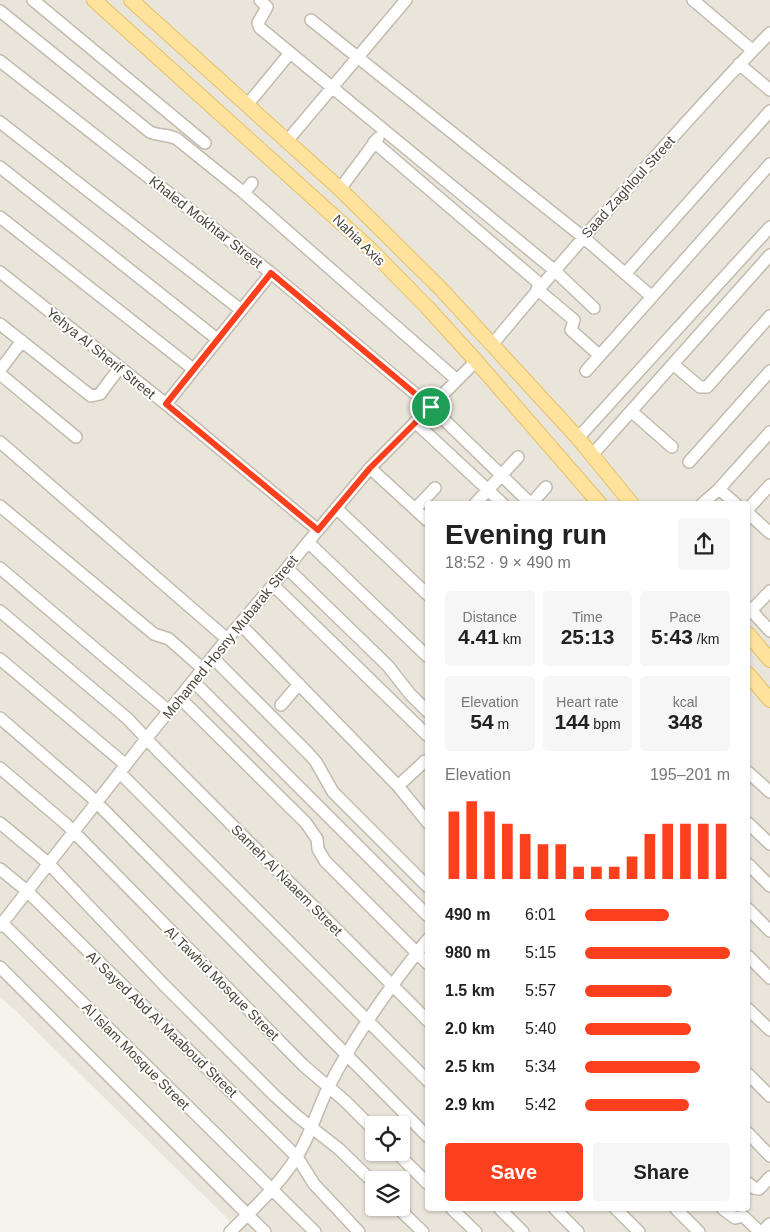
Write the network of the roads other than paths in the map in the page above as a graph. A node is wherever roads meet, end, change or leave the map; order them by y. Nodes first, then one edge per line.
1 (33, 0) edge
2 (94, 0) edge
3 (131, 0) edge
4 (260, 0) edge
5 (406, 0) edge
6 (693, 0) edge
7 (0, 11) edge
8 (312, 20) dead end
9 (770, 33) edge
10 (752, 50) junction
11 (290, 53) junction
12 (357, 57) junction
13 (0, 61) edge
14 (739, 64) junction
15 (332, 88) junction
16 (770, 90) edge
17 (247, 104) junction
18 (770, 111) edge
19 (0, 122) edge
20 (384, 130) junction
21 (287, 141) junction
22 (374, 142) junction
23 (205, 143) dead end
24 (770, 164) edge
25 (0, 167) edge
26 (252, 183) dead end
27 (340, 189) junction
28 (244, 193) junction
29 (0, 217) edge
30 (770, 227) edge
31 (583, 237) junction
32 (770, 255) edge
33 (554, 270) junction
34 (0, 272) edge
35 (271, 273) junction
36 (625, 274) junction
37 (539, 287) junction
38 (652, 297) junction
39 (594, 308) dead end
40 (241, 310) junction
41 (770, 316) edge
42 (0, 324) edge
43 (218, 339) junction
44 (22, 341) junction
45 (492, 345) junction
46 (599, 355) junction
47 (476, 361) junction
48 (673, 364) junction
49 (120, 367) junction
50 (193, 369) junction
51 (0, 370) edge
52 (586, 370) dead end
53 (770, 371) edge
54 (0, 374) edge
55 (458, 380) junction
56 (166, 404) junction
57 (431, 407) junction
58 (631, 411) junction
59 (415, 422) junction
60 (770, 432) edge
61 (76, 437) dead end
62 (578, 438) junction
63 (0, 442) edge
64 (672, 446) dead end
65 (592, 455) junction
66 (518, 457) dead end
67 (689, 462) dead end
68 (370, 468) junction
69 (501, 475) junction
70 (770, 485) edge
71 (546, 487) dead end
72 (435, 488) dead end
73 (719, 489) junction
74 (488, 490) junction
75 (478, 501) edge
76 (500, 501) edge
77 (528, 501) edge
78 (534, 501) edge
79 (597, 501) edge
80 (630, 501) edge
81 (705, 501) edge
82 (733, 501) edge
83 (0, 506) edge
84 (750, 507) edge
85 (336, 508) junction
86 (415, 509) junction
87 (750, 515) edge
88 (425, 518) edge
89 (318, 530) junction
90 (770, 533) edge
91 (308, 542) junction
92 (0, 568) edge
93 (287, 568) junction
94 (273, 585) junction
95 (770, 591) edge
96 (425, 592) edge
97 (750, 608) edge
98 (750, 610) edge
99 (0, 611) edge
100 (240, 624) junction
101 (770, 632) edge
102 (750, 636) edge
103 (227, 638) junction
104 (425, 654) edge
105 (212, 657) junction
106 (0, 659) edge
107 (770, 660) edge
108 (203, 669) junction
109 (750, 676) edge
110 (193, 681) junction
111 (299, 684) junction
112 (180, 698) junction
113 (770, 700) edge
114 (281, 704) dead end
115 (425, 709) edge
116 (170, 712) junction
117 (0, 718) edge
118 (425, 733) edge
119 (146, 739) junction
120 (425, 761) dead end
121 (0, 768) edge
122 (123, 769) junction
123 (750, 774) edge
124 (398, 786) junction
125 (770, 792) edge
126 (97, 803) junction
127 (423, 807) edge
128 (0, 823) edge
129 (750, 825) edge
130 (73, 832) junction
131 (770, 844) edge
132 (48, 863) junction
133 (750, 866) edge
134 (0, 869) edge
135 (425, 884) edge
136 (770, 886) edge
137 (27, 891) junction
138 (750, 911) edge
139 (425, 913) edge
140 (1, 924) edge
141 (770, 931) edge
142 (425, 942) edge
143 (416, 953) junction
144 (750, 958) edge
145 (425, 961) edge
146 (0, 966) edge
147 (770, 978) edge
148 (392, 985) junction
149 (750, 1011) edge
150 (425, 1017) edge
151 (367, 1021) junction
152 (770, 1030) edge
153 (346, 1056) junction
154 (750, 1076) edge
155 (425, 1078) edge
156 (328, 1088) junction
157 (770, 1096) edge
158 (365, 1122) edge
159 (311, 1127) junction
160 (425, 1134) edge
161 (750, 1135) edge
162 (770, 1156) edge
163 (297, 1157) junction
164 (405, 1161) edge
165 (365, 1174) edge
166 (770, 1177) edge
167 (425, 1181) edge
168 (750, 1185) edge
169 (270, 1189) junction
170 (454, 1211) edge
171 (502, 1211) edge
172 (557, 1211) edge
173 (618, 1211) edge
174 (678, 1211) edge
175 (725, 1211) edge
176 (248, 1214) junction
177 (407, 1216) edge
178 (770, 1224) edge
179 (230, 1232) edge
180 (265, 1232) edge
181 (315, 1232) edge
182 (359, 1232) edge
183 (424, 1232) edge
184 (476, 1232) edge
185 (523, 1232) edge
186 (578, 1232) edge
187 (639, 1232) edge
188 (699, 1232) edge
189 (761, 1232) edge

1 - 23 street
2 - 47 main road, Nahia Axis
3 - 17 main road, Nahia Axis
4 - 11 street
5 - 12 street
6 - 10 street
7 - 28 street
8 - 12 street
9 - 10 street, Saad Zaghloul Street
10 - 14 street, Saad Zaghloul Street
11 - 15 street
11 - 17 street
12 - 15 street
12 - 31 street
13 - 35 street, Khaled Mokhtar Street
14 - 16 street
14 - 31 street, Saad Zaghloul Street
15 - 20 street
15 - 21 street
17 - 21 main road, Nahia Axis
18 - 36 street
19 - 40 street
20 - 22 street
20 - 33 street
21 - 27 main road, Nahia Axis
22 - 27 street
22 - 37 street
24 - 38 street
25 - 43 street
26 - 28 street
27 - 45 main road, Nahia Axis
28 - 55 street
29 - 50 street
30 - 62 street
31 - 33 street, Saad Zaghloul Street
31 - 36 street
32 - 48 street
33 - 37 street, Saad Zaghloul Street
33 - 39 street
34 - 49 street, Yehya Al Sherif Street
35 - 40 street
35 - 57 street, Khaled Mokhtar Street
36 - 38 street
37 - 45 street, Saad Zaghloul Street
37 - 46 street
38 - 46 street
40 - 43 street
41 - 48 street
42 - 44 street
43 - 50 street
44 - 49 street
44 - 51 street
45 - 47 main road
45 - 62 main road, Nahia Axis
46 - 52 street
47 - 55 street, Mohamed Hosny Mubarak Street
47 - 79 main road, Nahia Axis
48 - 58 street
49 - 56 street, Yehya Al Sherif Street
50 - 56 street
53 - 67 street
54 - 61 street
55 - 57 street, Mohamed Hosny Mubarak Street
56 - 89 street, Yehya Al Sherif Street
57 - 59 street, Mohamed Hosny Mubarak Street
57 - 69 street, Khaled Mokhtar Street
58 - 64 street
58 - 65 street
59 - 68 street, Mohamed Hosny Mubarak Street
59 - 74 street
60 - 73 street
62 - 65 main road, Nahia Axis
63 - 103 street
65 - 80 main road, Nahia Axis
66 - 69 street
68 - 85 street, Mohamed Hosny Mubarak Street
68 - 86 street
69 - 74 street
69 - 77 street, Khaled Mokhtar Street
70 - 84 street
71 - 78 street
72 - 86 street
73 - 81 street
73 - 82 street
74 - 75 street
74 - 76 street
83 - 108 street
85 - 89 street, Mohamed Hosny Mubarak Street
85 - 96 street
86 - 88 street
87 - 90 street
89 - 91 street, Mohamed Hosny Mubarak Street
91 - 93 street, Mohamed Hosny Mubarak Street
91 - 104 street
92 - 116 street
93 - 94 street, Mohamed Hosny Mubarak Street
93 - 115 street
94 - 100 street, Mohamed Hosny Mubarak Street
94 - 118 street
95 - 97 street
98 - 101 street
99 - 119 street, Sameh Al Naaem Street
100 - 103 street, Mohamed Hosny Mubarak Street
100 - 111 street
102 - 107 main road
103 - 105 street, Mohamed Hosny Mubarak Street
105 - 108 street, Mohamed Hosny Mubarak Street
105 - 135 street
106 - 122 street
108 - 110 street, Mohamed Hosny Mubarak Street
109 - 113 main road
110 - 112 street, Mohamed Hosny Mubarak Street
110 - 139 street
111 - 114 street
111 - 124 street
112 - 116 street, Mohamed Hosny Mubarak Street
112 - 143 street
116 - 119 street, Mohamed Hosny Mubarak Street
117 - 126 street
119 - 122 street, Mohamed Hosny Mubarak Street
119 - 148 street, Sameh Al Naaem Street
120 - 124 street
121 - 130 street, Al Tawhid Mosque Street
122 - 126 street, Mohamed Hosny Mubarak Street
122 - 151 street
123 - 125 street
124 - 127 street
126 - 130 street, Mohamed Hosny Mubarak Street
126 - 153 street
128 - 132 street
129 - 131 street
130 - 132 street, Mohamed Hosny Mubarak Street
130 - 156 street, Al Tawhid Mosque Street
132 - 137 street, Mohamed Hosny Mubarak Street
132 - 159 street
133 - 136 street
134 - 137 street, Al Sayed Abd Al Maaboud Street
137 - 140 street, Mohamed Hosny Mubarak Street
137 - 163 street, Al Sayed Abd Al Maaboud Street
138 - 141 street
140 - 169 street, Al Islam Mosque Street
142 - 143 street
143 - 145 street
143 - 148 street
144 - 147 street
146 - 176 street
148 - 150 street, Sameh Al Naaem Street
148 - 151 street
149 - 152 street
151 - 153 street
151 - 155 street
153 - 156 street
153 - 160 street
154 - 157 street
156 - 158 street, Al Tawhid Mosque Street
156 - 159 street
159 - 163 street
159 - 165 street
161 - 162 street
163 - 169 street
163 - 182 street, Al Sayed Abd Al Maaboud Street
164 - 167 street
166 - 168 street
169 - 176 street
169 - 181 street, Al Islam Mosque Street
170 - 184 street
171 - 185 street
172 - 186 street
173 - 187 street
174 - 188 street
175 - 189 street
176 - 179 street
176 - 180 street
177 - 183 street
178 - 189 street

